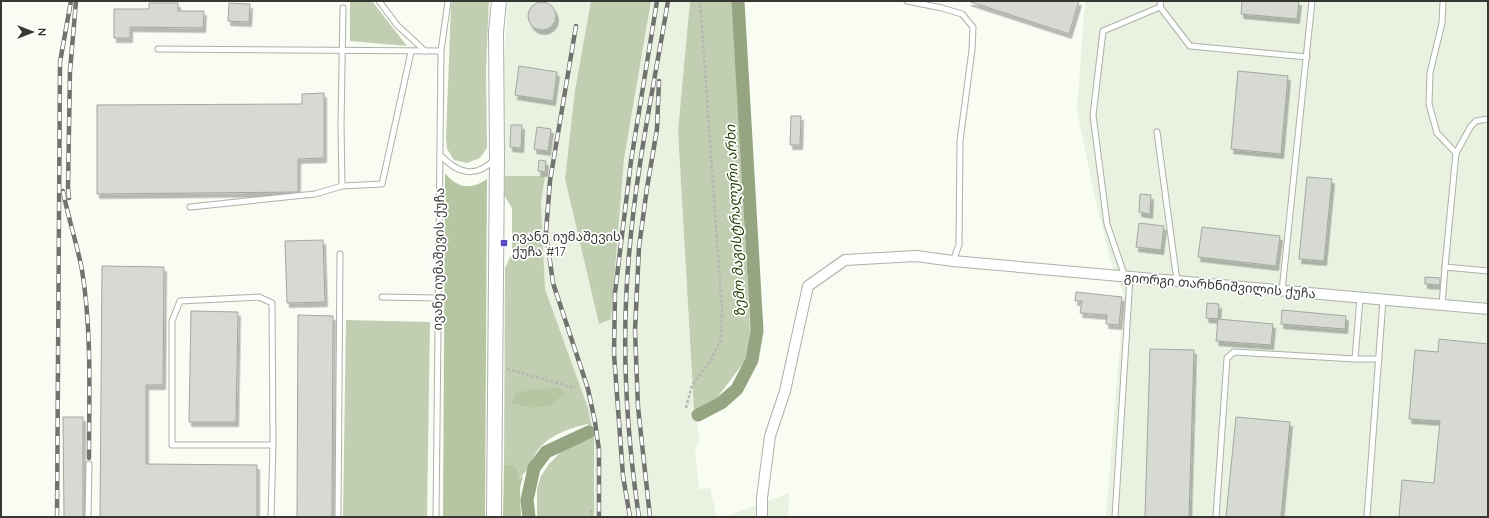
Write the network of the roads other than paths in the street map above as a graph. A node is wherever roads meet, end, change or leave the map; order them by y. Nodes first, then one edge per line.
1 (379, 1) edge
2 (448, 1) edge
3 (499, 1) edge
4 (907, 1) edge
5 (1312, 1) edge
6 (1443, 1) edge
7 (1160, 4) edge
8 (343, 8) dead end
9 (158, 49) dead end
10 (343, 50) junction
11 (425, 51) junction
12 (441, 51) junction
13 (411, 52) junction
14 (1307, 57) junction
15 (1488, 119) edge
16 (1157, 132) dead end
17 (1456, 153) junction
18 (440, 155) junction
19 (496, 156) junction
20 (342, 186) junction
21 (190, 207) dead end
22 (340, 254) dead end
23 (953, 261) junction
24 (1445, 267) junction
25 (1488, 271) edge
26 (1128, 277) junction
27 (1177, 281) junction
28 (1282, 291) junction
29 (382, 296) dead end
30 (437, 298) junction
31 (1360, 298) junction
32 (1382, 300) junction
33 (1442, 305) junction
34 (1488, 310) edge
35 (1355, 359) junction
36 (1379, 360) junction
37 (273, 445) junction
38 (89, 464) dead end
39 (88, 517) edge
40 (271, 517) edge
41 (338, 517) edge
42 (436, 517) edge
43 (494, 517) edge
44 (762, 517) edge
45 (1115, 517) edge
46 (1216, 517) edge
47 (1367, 517) edge

1 - 11 lane
2 - 12 lane, ივანე იუმაშევის ქუჩა
3 - 19 street
4 - 23 lane
5 - 14 lane
6 - 17 lane
7 - 14 lane
7 - 26 lane
8 - 10 lane
9 - 10 lane
10 - 13 lane
10 - 20 lane
11 - 12 lane
11 - 13 lane
12 - 18 lane, ივანე იუმაშევის ქუჩა
13 - 20 lane
14 - 28 lane
15 - 17 lane
16 - 27 lane
17 - 24 lane
18 - 19 lane
18 - 30 lane, ივანე იუმაშევის ქუჩა
19 - 43 street
20 - 21 lane
22 - 41 lane
23 - 26 street, გიორგი თარხნიშვილის ქუჩა
23 - 44 street, გიორგი თარხნიშვილის ქუჩა
24 - 25 lane
24 - 33 lane
26 - 27 street, გიორგი თარხნიშვილის ქუჩა
26 - 45 lane
27 - 28 street, გიორგი თარხნიშვილის ქუჩა
28 - 31 street, გიორგი თარხნიშვილის ქუჩა
29 - 30 lane
30 - 42 lane, ივანე იუმაშევის ქუჩა
31 - 32 street, გიორგი თარხნიშვილის ქუჩა
31 - 35 lane
32 - 33 street, გიორგი თარხნიშვილის ქუჩა
32 - 36 lane
33 - 34 street, გიორგი თარხნიშვილის ქუჩა
35 - 36 lane
35 - 46 lane
36 - 47 lane
37 - 37 lane
37 - 40 lane
38 - 39 lane

